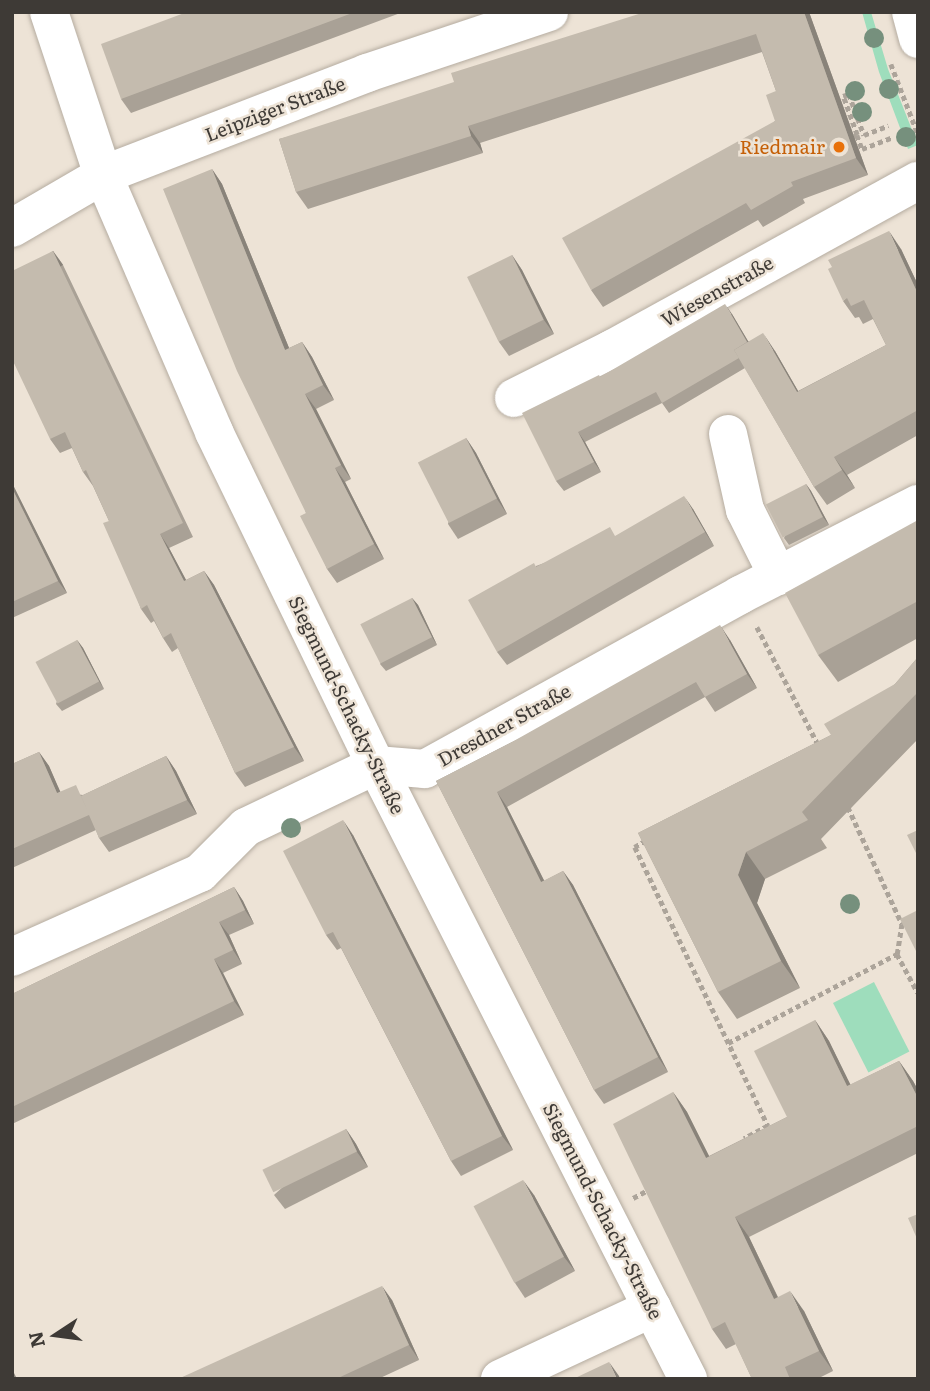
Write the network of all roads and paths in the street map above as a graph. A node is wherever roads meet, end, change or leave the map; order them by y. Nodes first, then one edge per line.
1 (49, 12) edge
2 (549, 12) edge
3 (911, 12) edge
4 (904, 49) edge
5 (888, 126) dead end
6 (918, 134) edge
7 (892, 137) dead end
8 (103, 175) junction
9 (918, 181) edge
10 (12, 228) edge
11 (514, 398) dead end
12 (728, 434) dead end
13 (918, 504) edge
14 (778, 576) junction
15 (740, 594) junction
16 (810, 755) edge
17 (376, 765) junction
18 (844, 799) edge
19 (658, 835) edge
20 (918, 917) edge
21 (902, 924) junction
22 (897, 954) junction
23 (12, 957) edge
24 (918, 993) edge
25 (728, 1043) junction
26 (733, 1145) edge
27 (651, 1188) edge
28 (605, 1213) junction
29 (652, 1308) junction
30 (500, 1379) edge
31 (688, 1379) edge

1 - 8 street, Siegmund-Schacky-Straße
2 - 8 street, Leipziger Straße
3 - 4 street
4 - 6 path
5 - 7 path
8 - 10 street, Leipziger Straße
8 - 17 street, Siegmund-Schacky-Straße
9 - 11 street, Wiesenstraße
12 - 14 street
13 - 14 street, Dresdner Straße
14 - 15 street, Dresdner Straße
15 - 16 path
15 - 17 street, Dresdner Straße
17 - 23 street
17 - 28 street, Siegmund-Schacky-Straße
18 - 21 path
19 - 25 path
20 - 21 path
21 - 22 path
22 - 24 path
22 - 25 path
25 - 26 path
27 - 28 path
28 - 29 street, Siegmund-Schacky-Straße
29 - 30 street
29 - 31 street, Siegmund-Schacky-Straße

